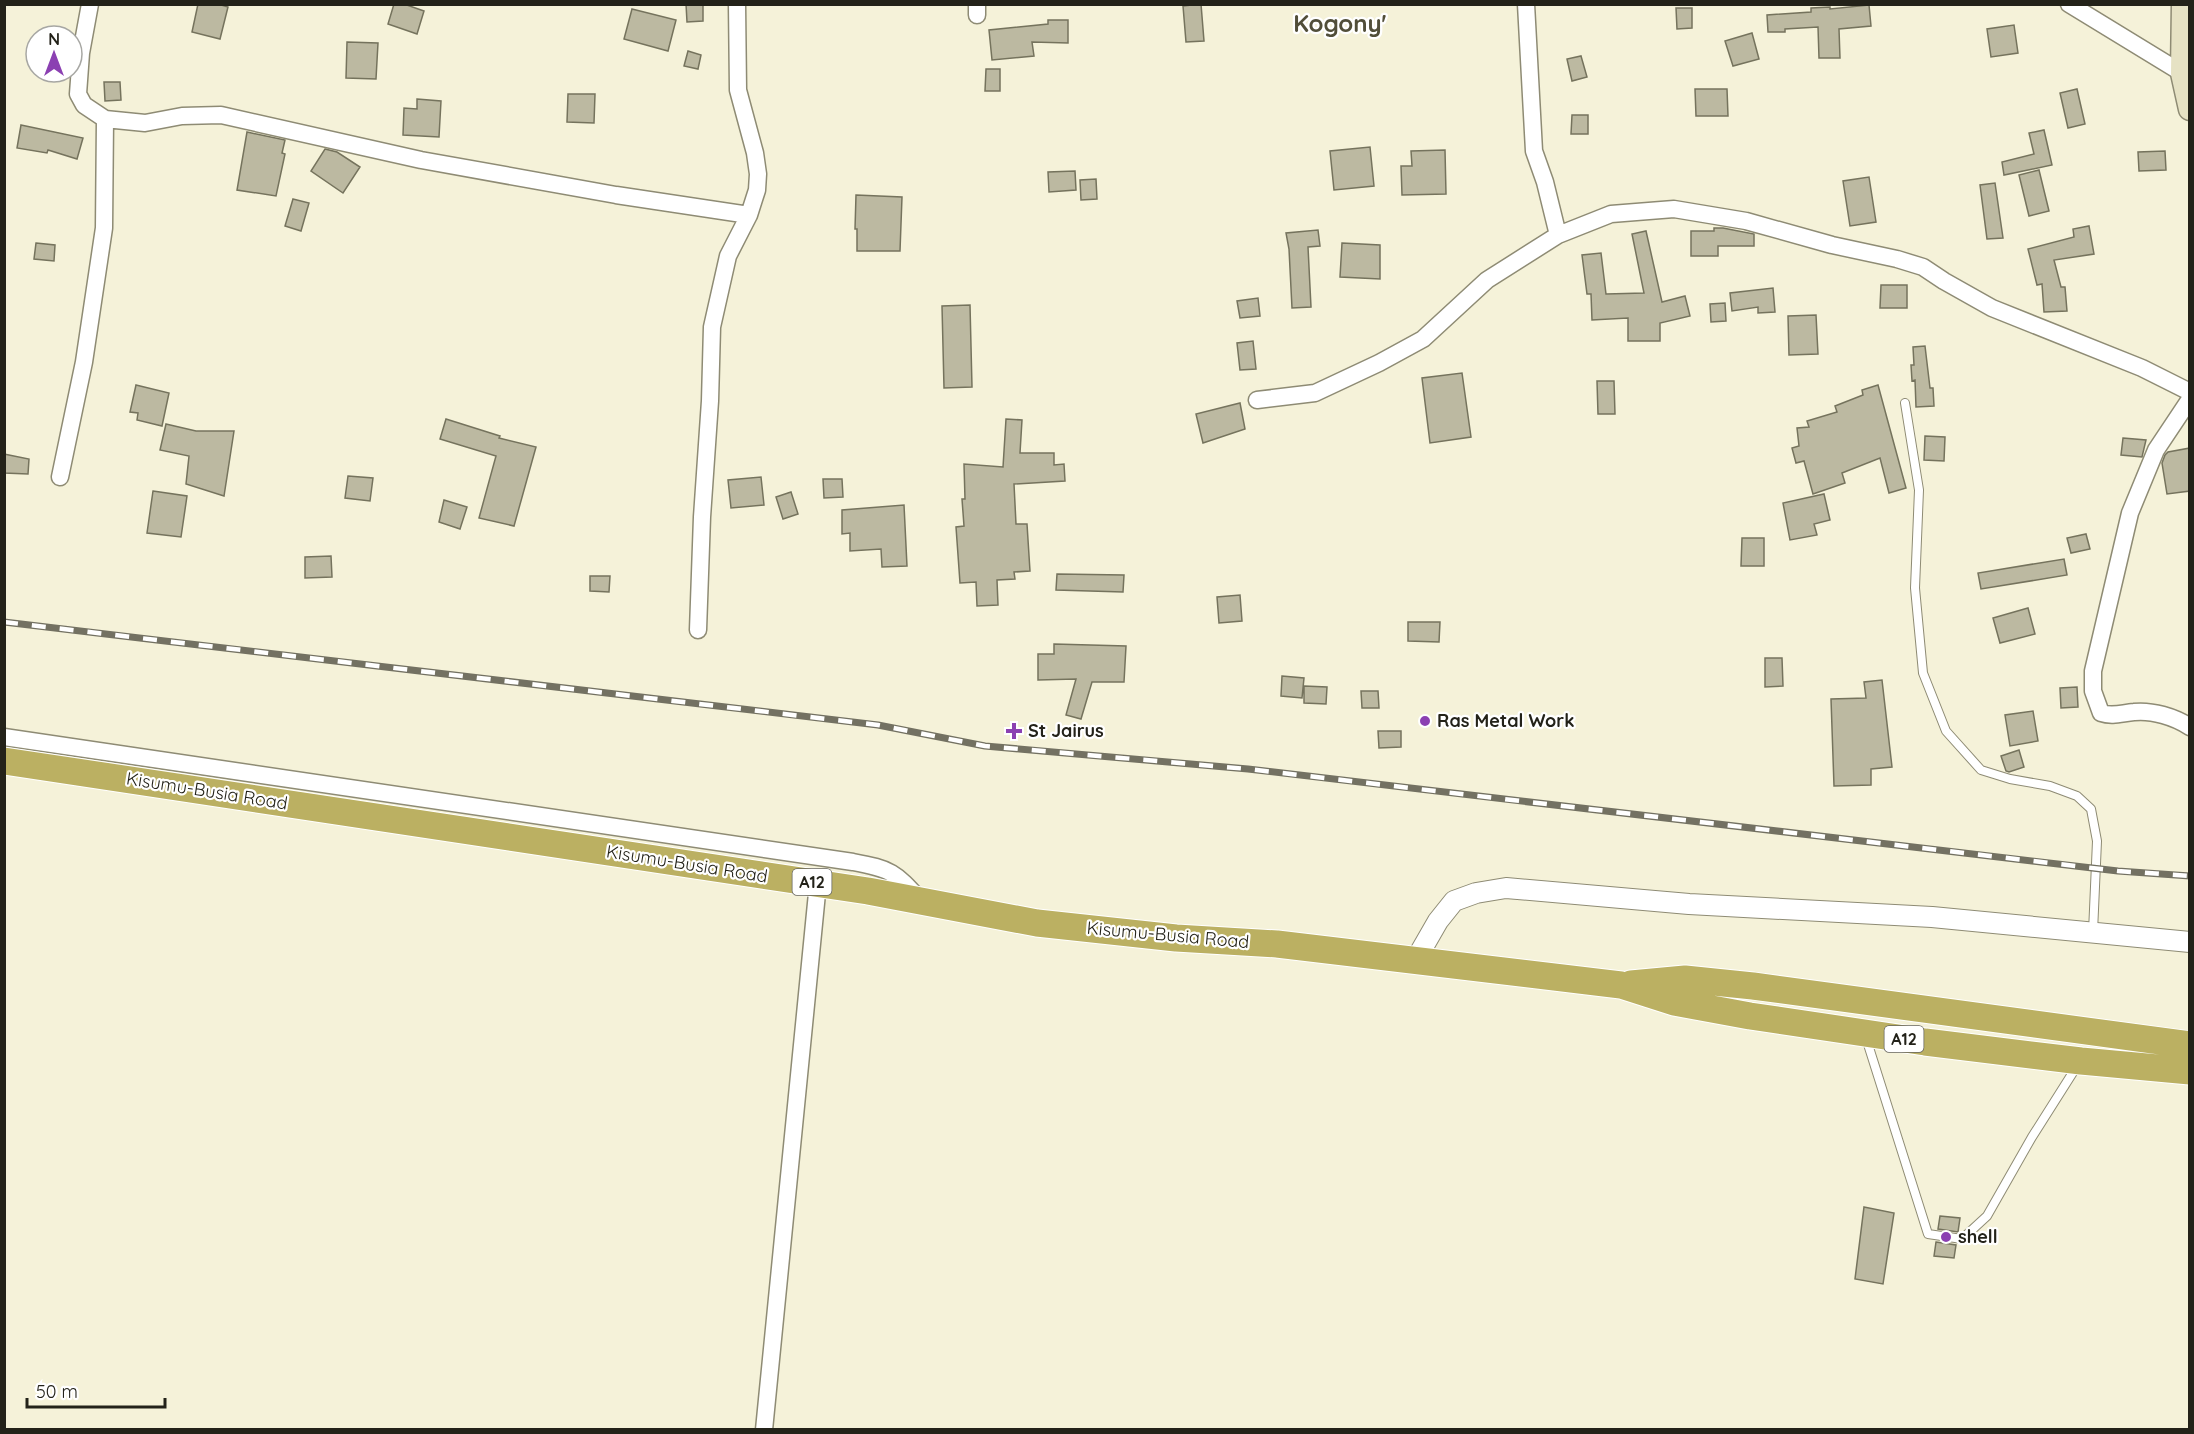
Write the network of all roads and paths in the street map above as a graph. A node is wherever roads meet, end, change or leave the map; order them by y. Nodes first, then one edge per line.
1 (90, 4) edge
2 (737, 4) edge
3 (1526, 4) edge
4 (2069, 4) edge
5 (2183, 4) edge
6 (2182, 73) junction
7 (2190, 109) edge
8 (105, 119) junction
9 (748, 215) junction
10 (1558, 235) junction
11 (2190, 392) edge
12 (2190, 399) edge
13 (1257, 400) dead end
14 (1905, 403) dead end
15 (60, 477) dead end
16 (698, 630) dead end
17 (2190, 727) edge
18 (4, 737) edge
19 (4, 761) edge
20 (818, 883) junction
21 (920, 900) junction
22 (2093, 932) junction
23 (2190, 942) edge
24 (1415, 961) junction
25 (1621, 985) junction
26 (1865, 1033) junction
27 (2190, 1045) edge
28 (2081, 1061) junction
29 (2190, 1071) edge
30 (764, 1430) edge

1 - 8 street
2 - 9 street
3 - 10 street
4 - 6 street
5 - 6 main road
6 - 7 main road
8 - 9 street
8 - 15 street
9 - 16 street
10 - 11 street
10 - 13 street
12 - 17 street
14 - 22 lane
18 - 21 street
19 - 20 highway, Kisumu-Busia Road / A12
20 - 21 highway, Kisumu-Busia Road / A12
20 - 30 street
21 - 24 highway, Kisumu-Busia Road / A12
22 - 23 street
22 - 24 street
24 - 25 highway, Kisumu-Busia Road / A12
25 - 26 highway, A12
25 - 27 highway, A12
26 - 28 highway, A12
26 - 28 lane
28 - 29 highway, A12

